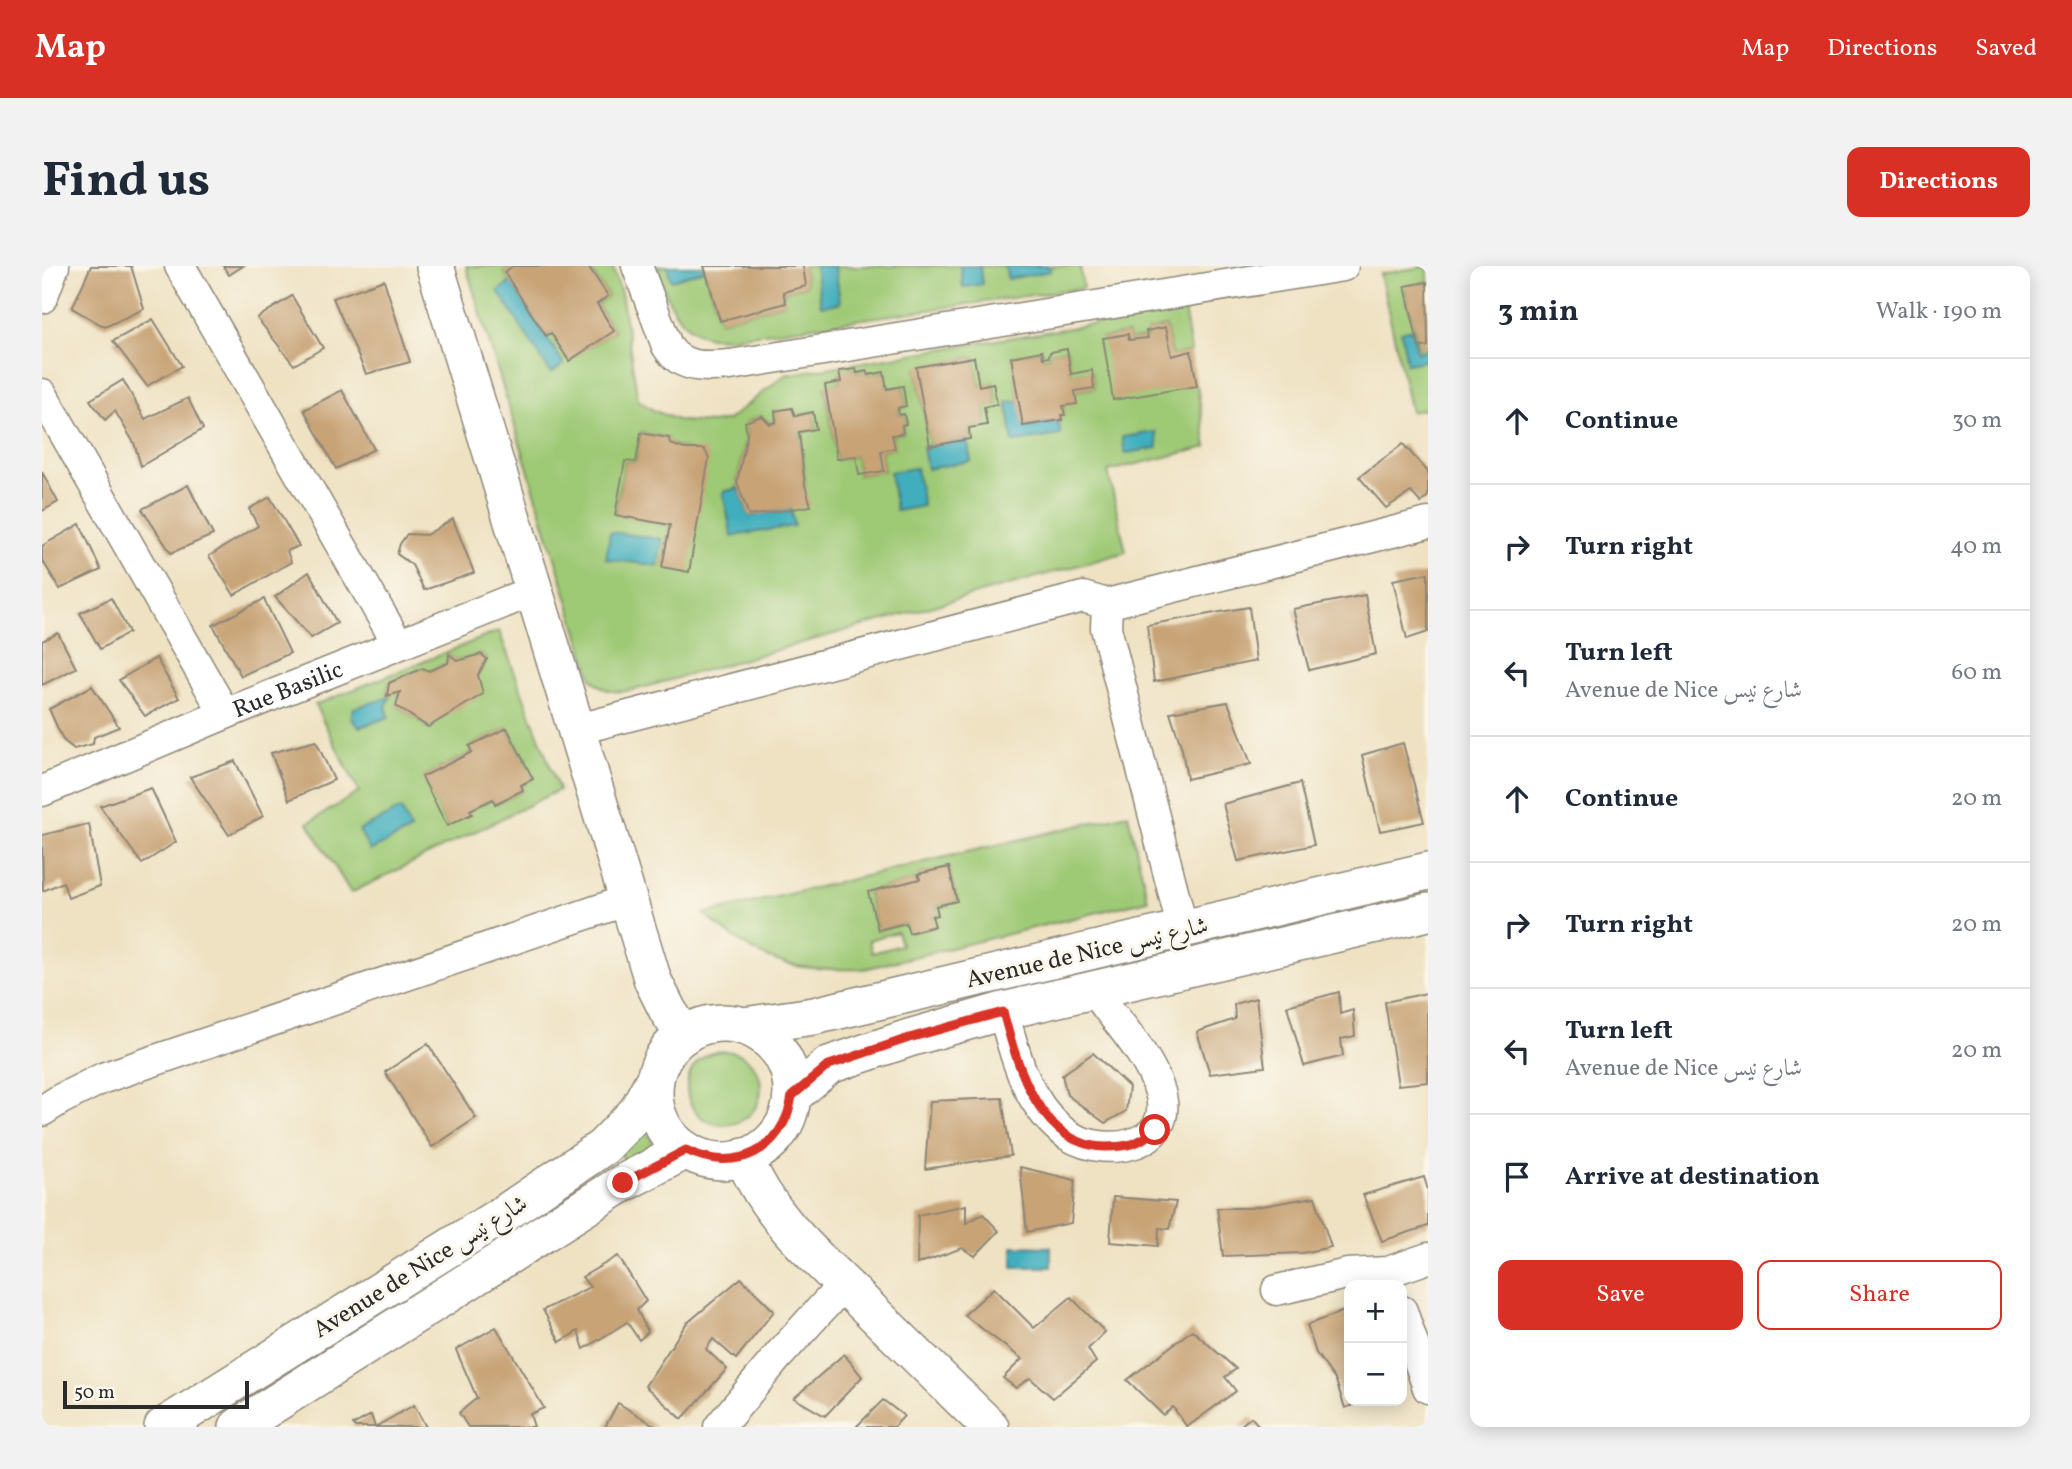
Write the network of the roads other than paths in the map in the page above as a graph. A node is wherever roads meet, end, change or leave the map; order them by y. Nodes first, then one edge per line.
1 (54, 266) edge
2 (180, 266) edge
3 (435, 266) edge
4 (637, 266) edge
5 (1343, 266) edge
6 (42, 298) edge
7 (42, 394) edge
8 (1428, 523) edge
9 (533, 591) junction
10 (1107, 604) junction
11 (398, 644) junction
12 (225, 714) junction
13 (575, 730) junction
14 (45, 784) edge
15 (1428, 871) edge
16 (628, 900) junction
17 (1424, 921) edge
18 (1184, 930) junction
19 (1094, 990) junction
20 (1003, 1012) junction
21 (744, 1026) junction
22 (684, 1035) junction
23 (654, 1080) junction
24 (792, 1096) junction
25 (42, 1111) edge
26 (686, 1150) junction
27 (744, 1157) junction
28 (1428, 1258) edge
29 (1390, 1279) edge
30 (844, 1284) junction
31 (1277, 1290) dead end
32 (1407, 1326) edge
33 (1428, 1388) edge
34 (163, 1427) edge
35 (238, 1427) edge
36 (719, 1427) edge
37 (990, 1427) edge

1 - 6 street
2 - 11 street
3 - 9 street
4 - 5 street
7 - 12 street
8 - 10 street
9 - 11 street, Rue Basilic
9 - 13 street
10 - 13 street
10 - 18 street
11 - 12 street, Rue Basilic
12 - 14 street, Rue Basilic
13 - 16 street
15 - 18 street, Avenue de Nice شارع نيس
16 - 22 street
16 - 25 street
17 - 19 street, Avenue de Nice شارع نيس
18 - 21 street, Avenue de Nice شارع نيس
19 - 20 street, Avenue de Nice شارع نيس
19 - 20 street
20 - 24 street, Avenue de Nice شارع نيس
21 - 22 street
21 - 24 street
22 - 23 street
23 - 26 street
23 - 34 street, Avenue de Nice شارع نيس
24 - 27 street
26 - 27 street
26 - 35 street, Avenue de Nice شارع نيس
27 - 30 street
28 - 29 street
29 - 31 street
30 - 36 street
30 - 37 street
32 - 33 street

